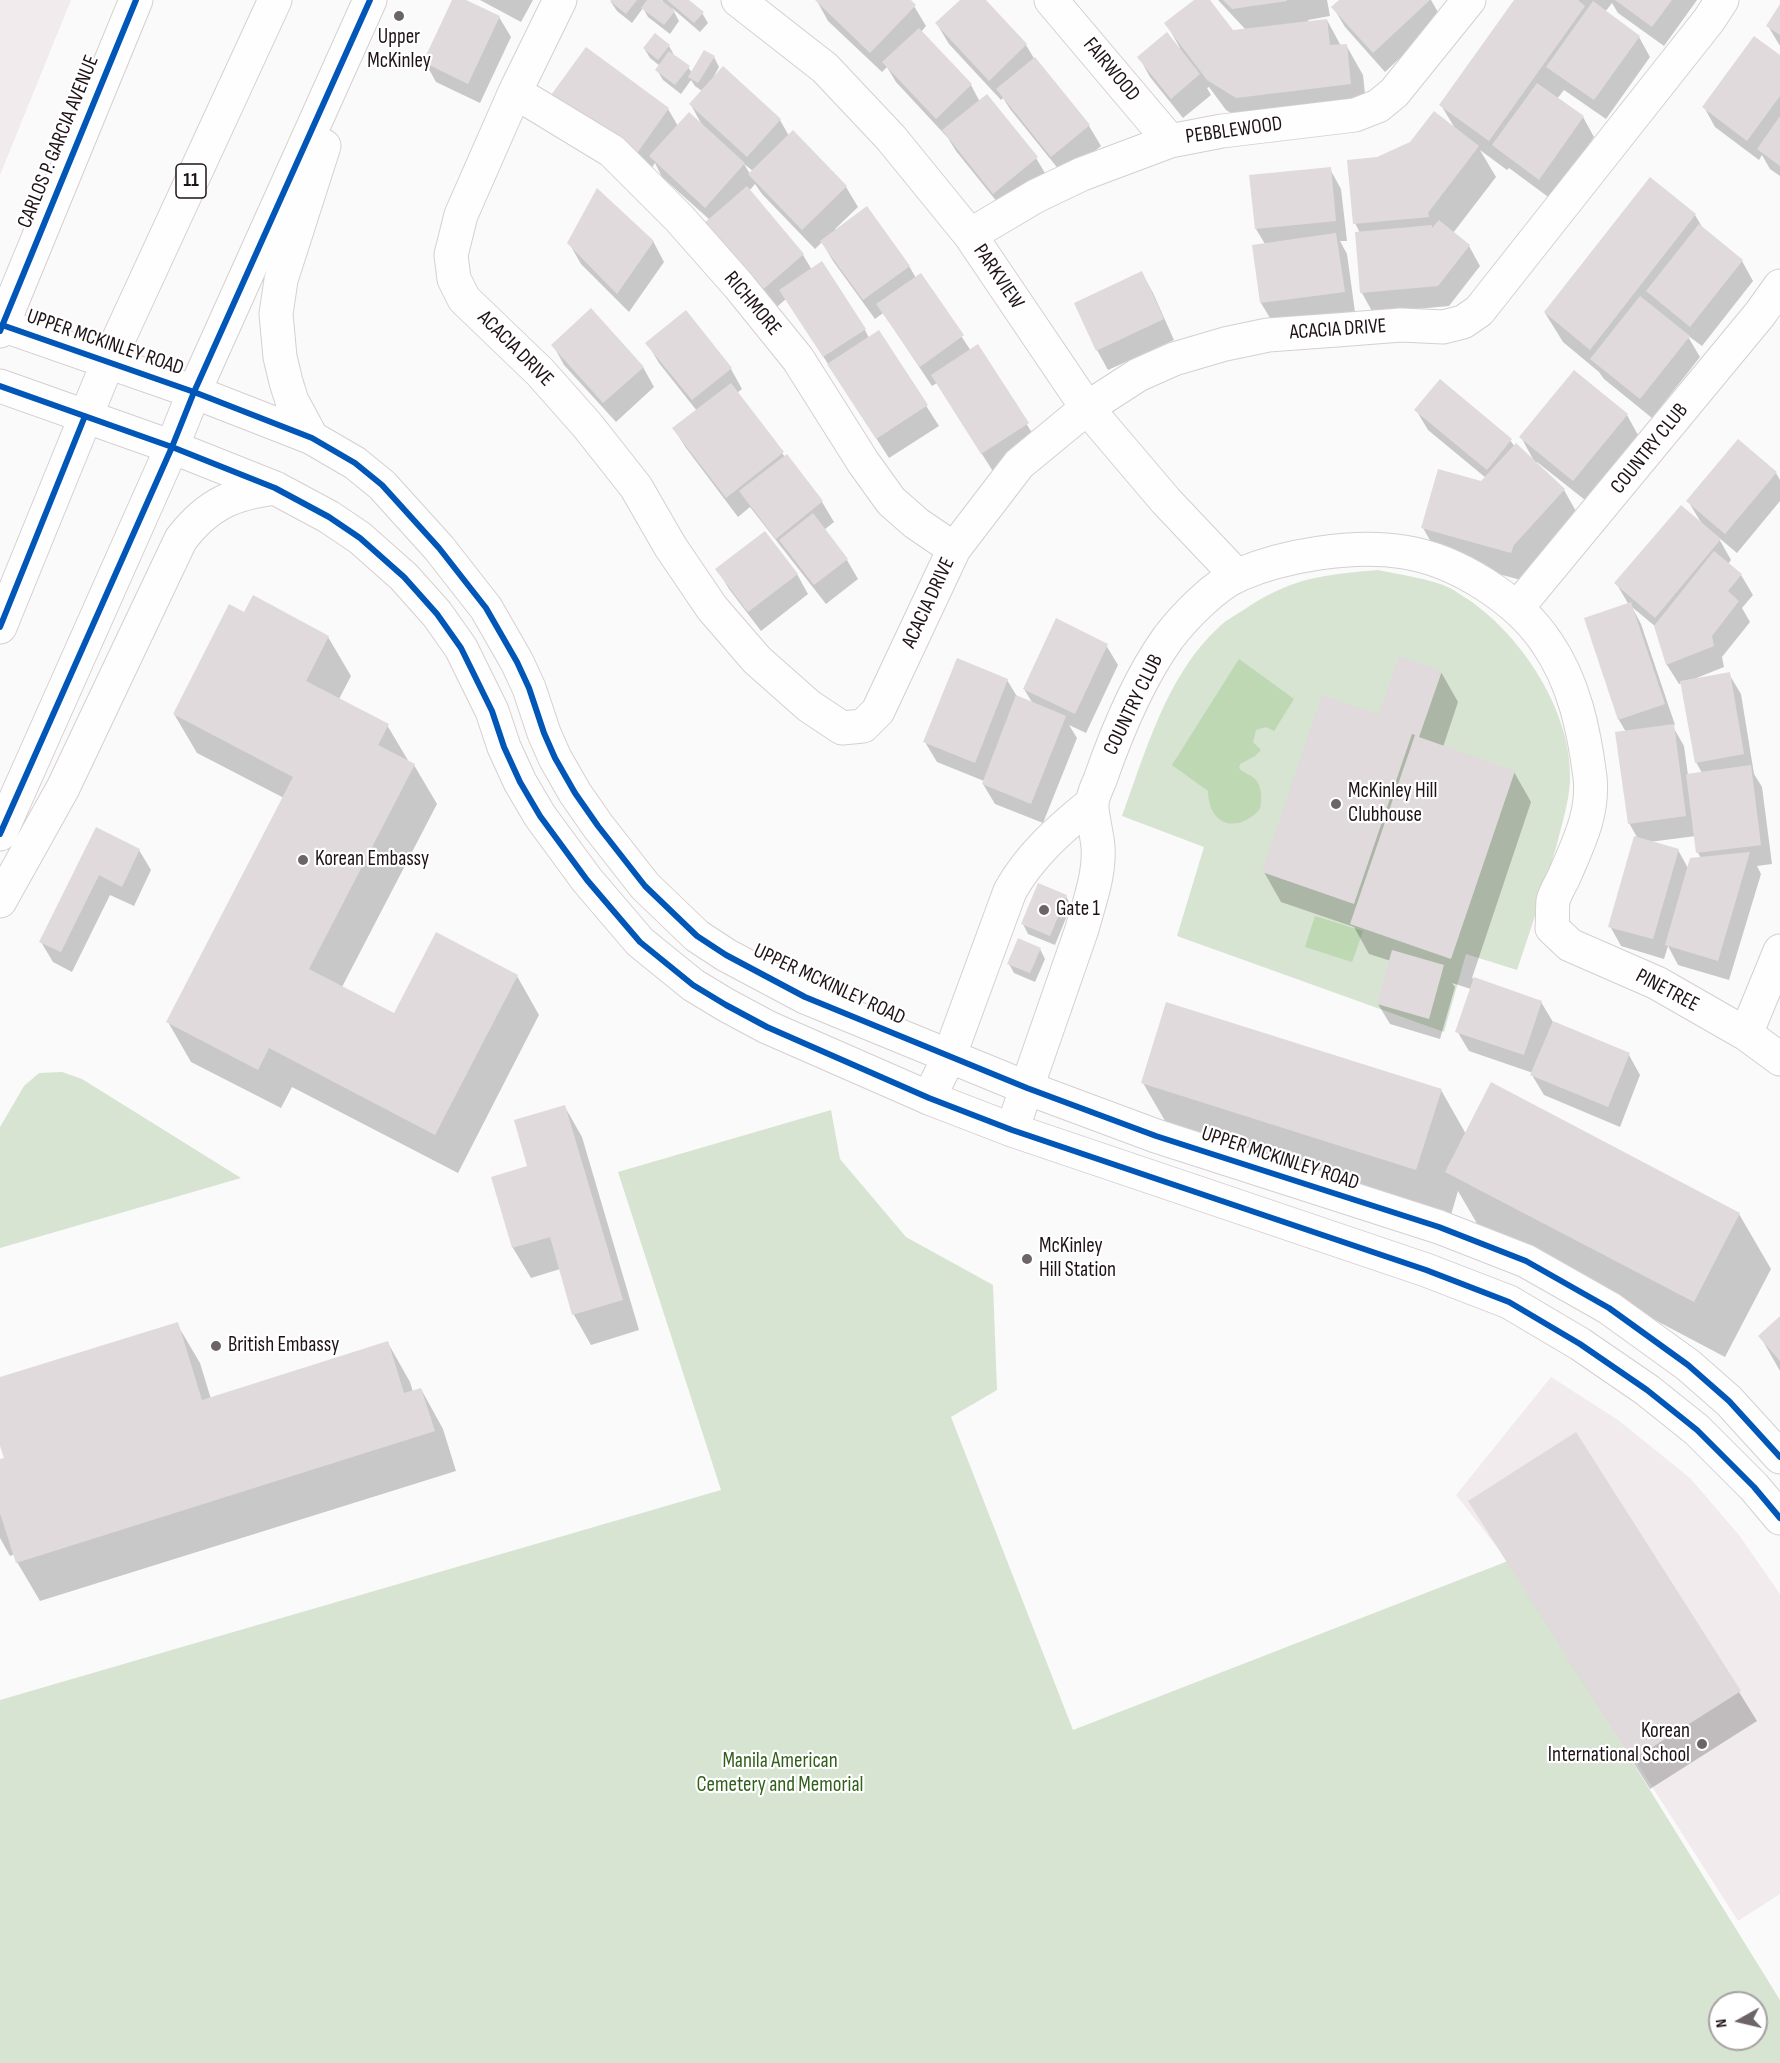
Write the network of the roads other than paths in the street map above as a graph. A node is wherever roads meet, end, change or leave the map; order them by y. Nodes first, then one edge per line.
1 (136, 0) edge
2 (275, 0) edge
3 (371, 0) edge
4 (560, 0) edge
5 (738, 0) edge
6 (1052, 0) edge
7 (1469, 0) edge
8 (1722, 0) edge
9 (515, 92) junction
10 (1170, 141) junction
11 (970, 235) junction
12 (1780, 286) edge
13 (1, 328) edge
14 (108, 362) junction
15 (0, 386) edge
16 (194, 392) junction
17 (1087, 408) junction
18 (85, 416) junction
19 (312, 438) junction
20 (172, 447) junction
21 (275, 488) junction
22 (954, 549) junction
23 (1237, 576) junction
24 (1517, 609) junction
25 (0, 627) edge
26 (1092, 804) junction
27 (0, 834) edge
28 (0, 901) edge
29 (1552, 928) joint
30 (1780, 951) edge
31 (1746, 1034) junction
32 (948, 1057) junction
33 (1780, 1059) edge
34 (1027, 1088) junction
35 (929, 1098) junction
36 (1012, 1130) junction
37 (1780, 1457) edge
38 (1780, 1518) edge

1 - 13 main road, CARLOS P. GARCIA AVENUE
2 - 14 main road, 11
3 - 16 main road
3 - 19 main road
4 - 9 main road, ACACIA DRIVE
5 - 11 main road, PARKVIEW
6 - 10 main road, FAIRWOOD
7 - 10 main road, PEBBLEWOOD
8 - 17 main road, ACACIA DRIVE
9 - 22 main road, RICHMORE
9 - 22 main road, ACACIA DRIVE
10 - 11 main road, PEBBLEWOOD
11 - 17 main road, PARKVIEW
12 - 24 main road, COUNTRY CLUB
13 - 14 main road, UPPER MCKINLEY ROAD
14 - 16 main road, UPPER MCKINLEY ROAD
14 - 18 main road, 11
15 - 18 main road
16 - 19 main road, UPPER MCKINLEY ROAD
16 - 20 main road
17 - 22 main road, ACACIA DRIVE
17 - 23 main road, PARKVIEW
18 - 20 main road
18 - 25 main road, 11
19 - 32 main road, UPPER MCKINLEY ROAD
20 - 21 main road
20 - 27 main road
21 - 28 main road
21 - 35 main road
23 - 24 main road, COUNTRY CLUB
23 - 26 main road, COUNTRY CLUB
24 - 29 main road, COUNTRY CLUB
26 - 32 main road
26 - 34 main road, COUNTRY CLUB
29 - 31 main road, PINETREE
30 - 31 main road
31 - 33 main road, PINETREE
32 - 34 main road, UPPER MCKINLEY ROAD
32 - 35 main road
34 - 36 main road, COUNTRY CLUB
34 - 37 main road, UPPER MCKINLEY ROAD
35 - 36 main road
36 - 38 main road

